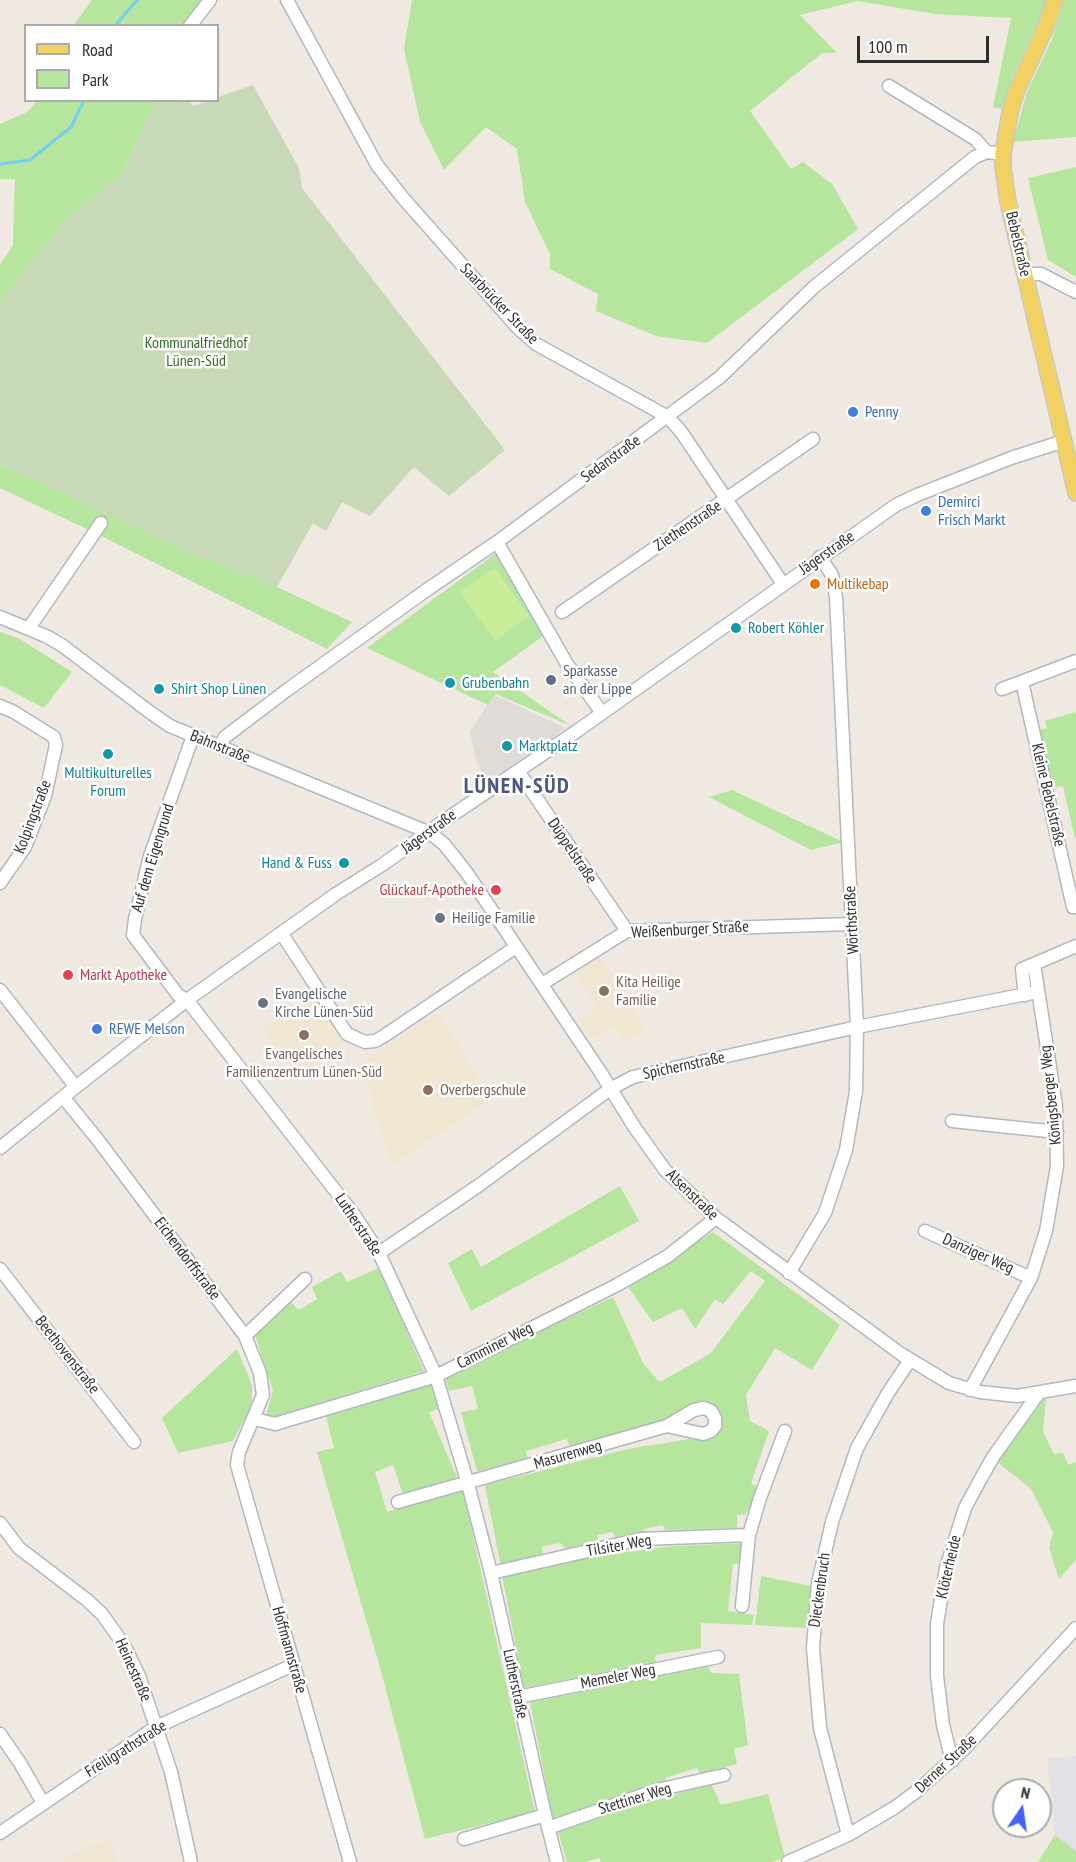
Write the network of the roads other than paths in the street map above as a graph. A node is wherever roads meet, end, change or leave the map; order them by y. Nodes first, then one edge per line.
1 (210, 0) edge
2 (287, 0) edge
3 (1055, 0) edge
4 (192, 24) edge
5 (890, 86) dead end
6 (987, 152) junction
7 (1003, 154) junction
8 (1025, 274) junction
9 (1076, 292) edge
10 (668, 417) junction
11 (813, 439) dead end
12 (1064, 441) junction
13 (1076, 493) edge
14 (726, 499) junction
15 (100, 523) dead end
16 (497, 542) junction
17 (820, 557) junction
18 (783, 584) junction
19 (562, 612) dead end
20 (0, 617) edge
21 (29, 628) junction
22 (1076, 661) edge
23 (1022, 681) junction
24 (1002, 688) dead end
25 (0, 706) edge
26 (602, 713) junction
27 (193, 736) junction
28 (220, 746) junction
29 (518, 771) junction
30 (430, 833) junction
31 (0, 883) edge
32 (1076, 907) edge
33 (852, 924) junction
34 (627, 931) junction
35 (282, 934) junction
36 (1076, 946) edge
37 (516, 947) junction
38 (542, 984) junction
39 (0, 990) edge
40 (1031, 993) junction
41 (187, 1000) junction
42 (857, 1027) junction
43 (75, 1086) junction
44 (610, 1089) junction
45 (63, 1096) junction
46 (951, 1121) dead end
47 (1057, 1132) junction
48 (0, 1148) edge
49 (716, 1218) junction
50 (925, 1231) dead end
51 (379, 1252) junction
52 (0, 1269) edge
53 (789, 1273) junction
54 (1031, 1278) junction
55 (304, 1279) dead end
56 (245, 1336) junction
57 (910, 1360) junction
58 (436, 1376) junction
59 (1076, 1386) edge
60 (970, 1390) junction
61 (1038, 1394) junction
62 (255, 1419) junction
63 (667, 1426) dead end
64 (785, 1431) dead end
65 (246, 1438) joint
66 (134, 1442) dead end
67 (468, 1484) junction
68 (398, 1502) dead end
69 (0, 1523) edge
70 (749, 1535) junction
71 (491, 1573) junction
72 (742, 1606) dead end
73 (1076, 1628) edge
74 (718, 1657) dead end
75 (293, 1665) junction
76 (518, 1697) junction
77 (156, 1727) junction
78 (0, 1734) edge
79 (952, 1761) junction
80 (724, 1775) dead end
81 (43, 1803) junction
82 (546, 1822) junction
83 (0, 1833) edge
84 (848, 1835) junction
85 (464, 1839) dead end
86 (191, 1862) edge
87 (350, 1862) edge
88 (557, 1862) edge
89 (788, 1862) edge

1 - 4 street
2 - 10 street, Saarbrücker Straße
3 - 7 main road, Bebelstraße
5 - 6 street
6 - 7 street
6 - 10 street, Sedanstraße
7 - 8 main road, Bebelstraße
8 - 9 street
8 - 12 main road, Bebelstraße
10 - 14 street, Saarbrücker Straße
10 - 16 street, Sedanstraße
11 - 14 street, Ziethenstraße
12 - 13 main road, Bebelstraße
12 - 17 street, Jägerstraße
14 - 18 street, Saarbrücker Straße
14 - 19 street, Ziethenstraße
15 - 21 street
16 - 26 street
16 - 28 street, Sedanstraße
17 - 18 street, Jägerstraße
17 - 33 street, Wörthstraße
18 - 26 street, Jägerstraße
20 - 21 street, Bahnstraße
21 - 27 street, Bahnstraße
22 - 23 street
23 - 24 street
23 - 32 street, Kleine Bebelstraße
25 - 31 street, Kolpingstraße
26 - 29 street, Jägerstraße
27 - 28 street, Bahnstraße
27 - 41 street, Auf dem Eigengrund
28 - 30 street, Bahnstraße
29 - 30 street, Jägerstraße
29 - 34 street, Düppelstraße
30 - 35 street, Jägerstraße
30 - 37 street, Alsenstraße
33 - 34 street, Weißenburger Straße
33 - 42 street, Wörthstraße
34 - 38 street, Weißenburger Straße
35 - 37 street
35 - 41 street, Jägerstraße
36 - 40 street, Königsberger Weg
37 - 38 street, Alsenstraße
38 - 44 street, Alsenstraße
39 - 43 street
40 - 42 street, Spichernstraße
40 - 47 street, Königsberger Weg
41 - 43 street, Jägerstraße
41 - 51 street, Lutherstraße
42 - 44 street, Spichernstraße
42 - 53 street, Wörthstraße
43 - 45 street, Jägerstraße
44 - 49 street, Alsenstraße
44 - 51 street, Spichernstraße
45 - 48 street, Jägerstraße
45 - 56 street, Eichendorffstraße
46 - 47 street
47 - 54 street, Königsberger Weg
49 - 53 street, Alsenstraße
49 - 58 street, Camminer Weg
50 - 54 street, Danziger Weg
51 - 58 street, Lutherstraße
52 - 66 street, Beethovenstraße
53 - 57 street, Alsenstraße
54 - 60 street, Königsberger Weg
55 - 56 street
56 - 62 street, Eichendorffstraße
57 - 60 street, Alsenstraße
57 - 84 street, Dieckenbruch
58 - 62 street, Camminer Weg
58 - 67 street, Lutherstraße
59 - 61 street, Alsenstraße
60 - 61 street, Alsenstraße
61 - 79 street, Klöterheide
62 - 65 street, Eichendorffstraße
63 - 67 street, Masurenweg
64 - 70 street
65 - 75 street, Hoffmannstraße
67 - 68 street
67 - 71 street, Lutherstraße
69 - 77 street, Heinestraße
70 - 71 street, Tilsiter Weg
70 - 72 street
71 - 76 street, Lutherstraße
73 - 79 street, Derner Straße
74 - 76 street, Memeler Weg
75 - 77 street, Freiligrathstraße
75 - 87 street, Hoffmannstraße
76 - 82 street, Lutherstraße
77 - 81 street, Freiligrathstraße
77 - 86 street, Heinestraße
78 - 81 street
79 - 84 street, Derner Straße
80 - 82 street, Stettiner Weg
81 - 83 street, Freiligrathstraße
82 - 85 street
82 - 88 street, Lutherstraße
84 - 89 street, Derner Straße

